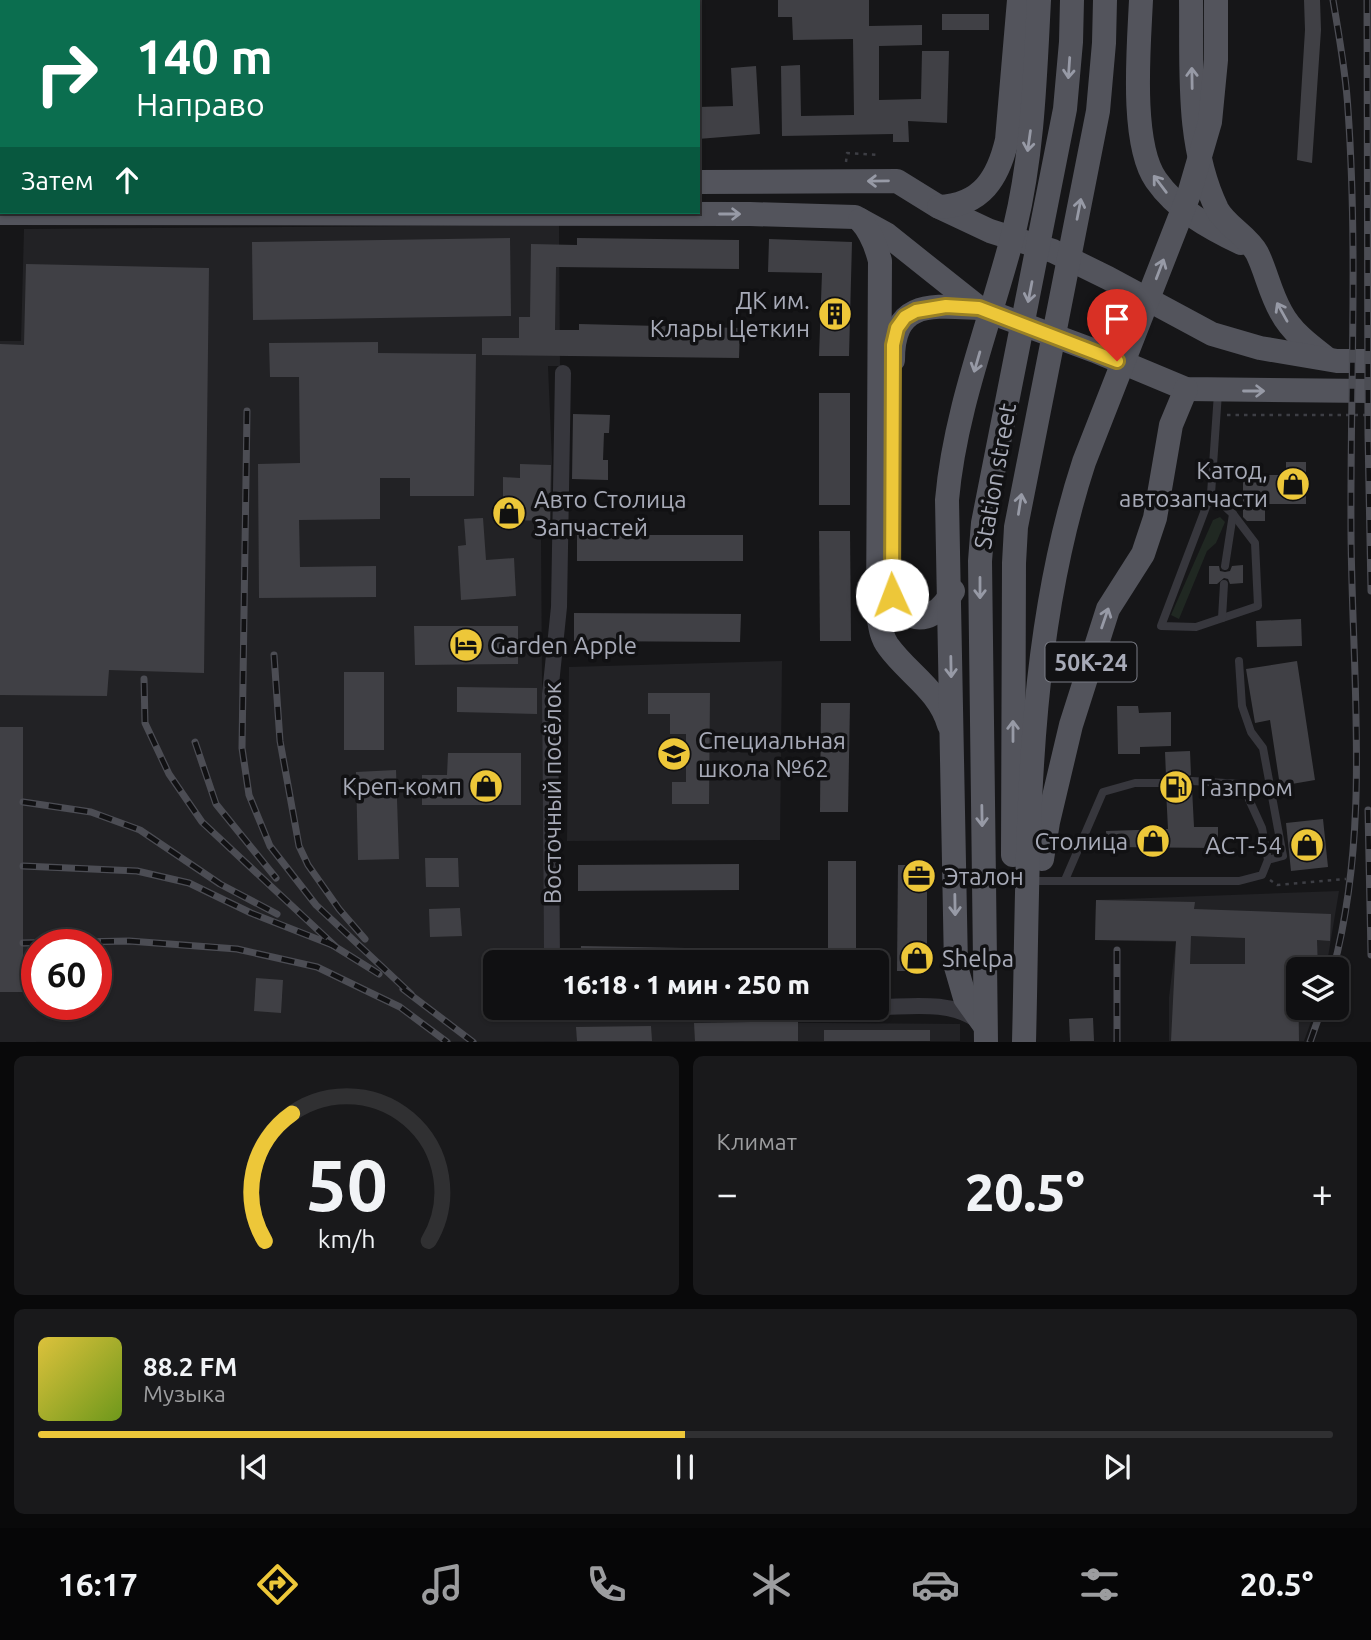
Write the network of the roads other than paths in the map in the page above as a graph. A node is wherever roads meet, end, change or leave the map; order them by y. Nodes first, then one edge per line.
1 (1018, 0) edge
2 (1039, 0) edge
3 (1072, 0) edge
4 (1105, 0) edge
5 (1141, 0) edge
6 (1191, 0) edge
7 (1216, 0) edge
8 (700, 182) edge
9 (939, 207) junction
10 (700, 214) edge
11 (859, 219) junction
12 (1256, 250) junction
13 (979, 308) junction
14 (1328, 359) junction
15 (1371, 361) edge
16 (563, 373) dead end
17 (1186, 389) junction
18 (1371, 391) edge
19 (1218, 403) junction
20 (1211, 494) junction
21 (1233, 514) junction
22 (983, 523) junction
23 (1225, 566) dead end
24 (1224, 584) dead end
25 (1222, 618) junction
26 (1239, 660) dead end
27 (953, 739) junction
28 (1192, 781) dead end
29 (1166, 783) dead end
30 (1268, 860) junction
31 (1065, 880) junction
32 (1039, 881) junction
33 (1026, 946) junction
34 (552, 950) edge
35 (889, 1007) edge
36 (985, 1034) edge
37 (1012, 1041) edge
38 (1024, 1041) edge

1 - 9 main road
2 -> 27 main road
3 -> 22 main road, Station street
37 -> 4 main road, Station street
12 -> 5 main road
12 -> 6 main road
33 -> 7 main road
9 -> 8 main road
9 - 14 main road
10 -> 11 main road
11 - 13 main road
11 - 27 main road
14 -> 12 main road
13 - 17 main road
13 - 22 main road
14 - 15 main road
16 - 34 street, Восточный посёлок
17 - 19 main road
32 -> 17 main road, 50К-24
19 -> 18 main road
19 - 20 lane
20 - 21 lane
20 - 25 lane
21 - 23 lane
21 - 25 lane
22 -> 36 main road, Station street
24 - 25 lane
26 - 30 lane
27 -> 36 main road
28 - 30 lane
29 - 31 lane
30 - 31 lane
31 - 32 lane
32 - 33 main road, 50К-24
33 - 38 main road, 50К-24
35 - 36 street

